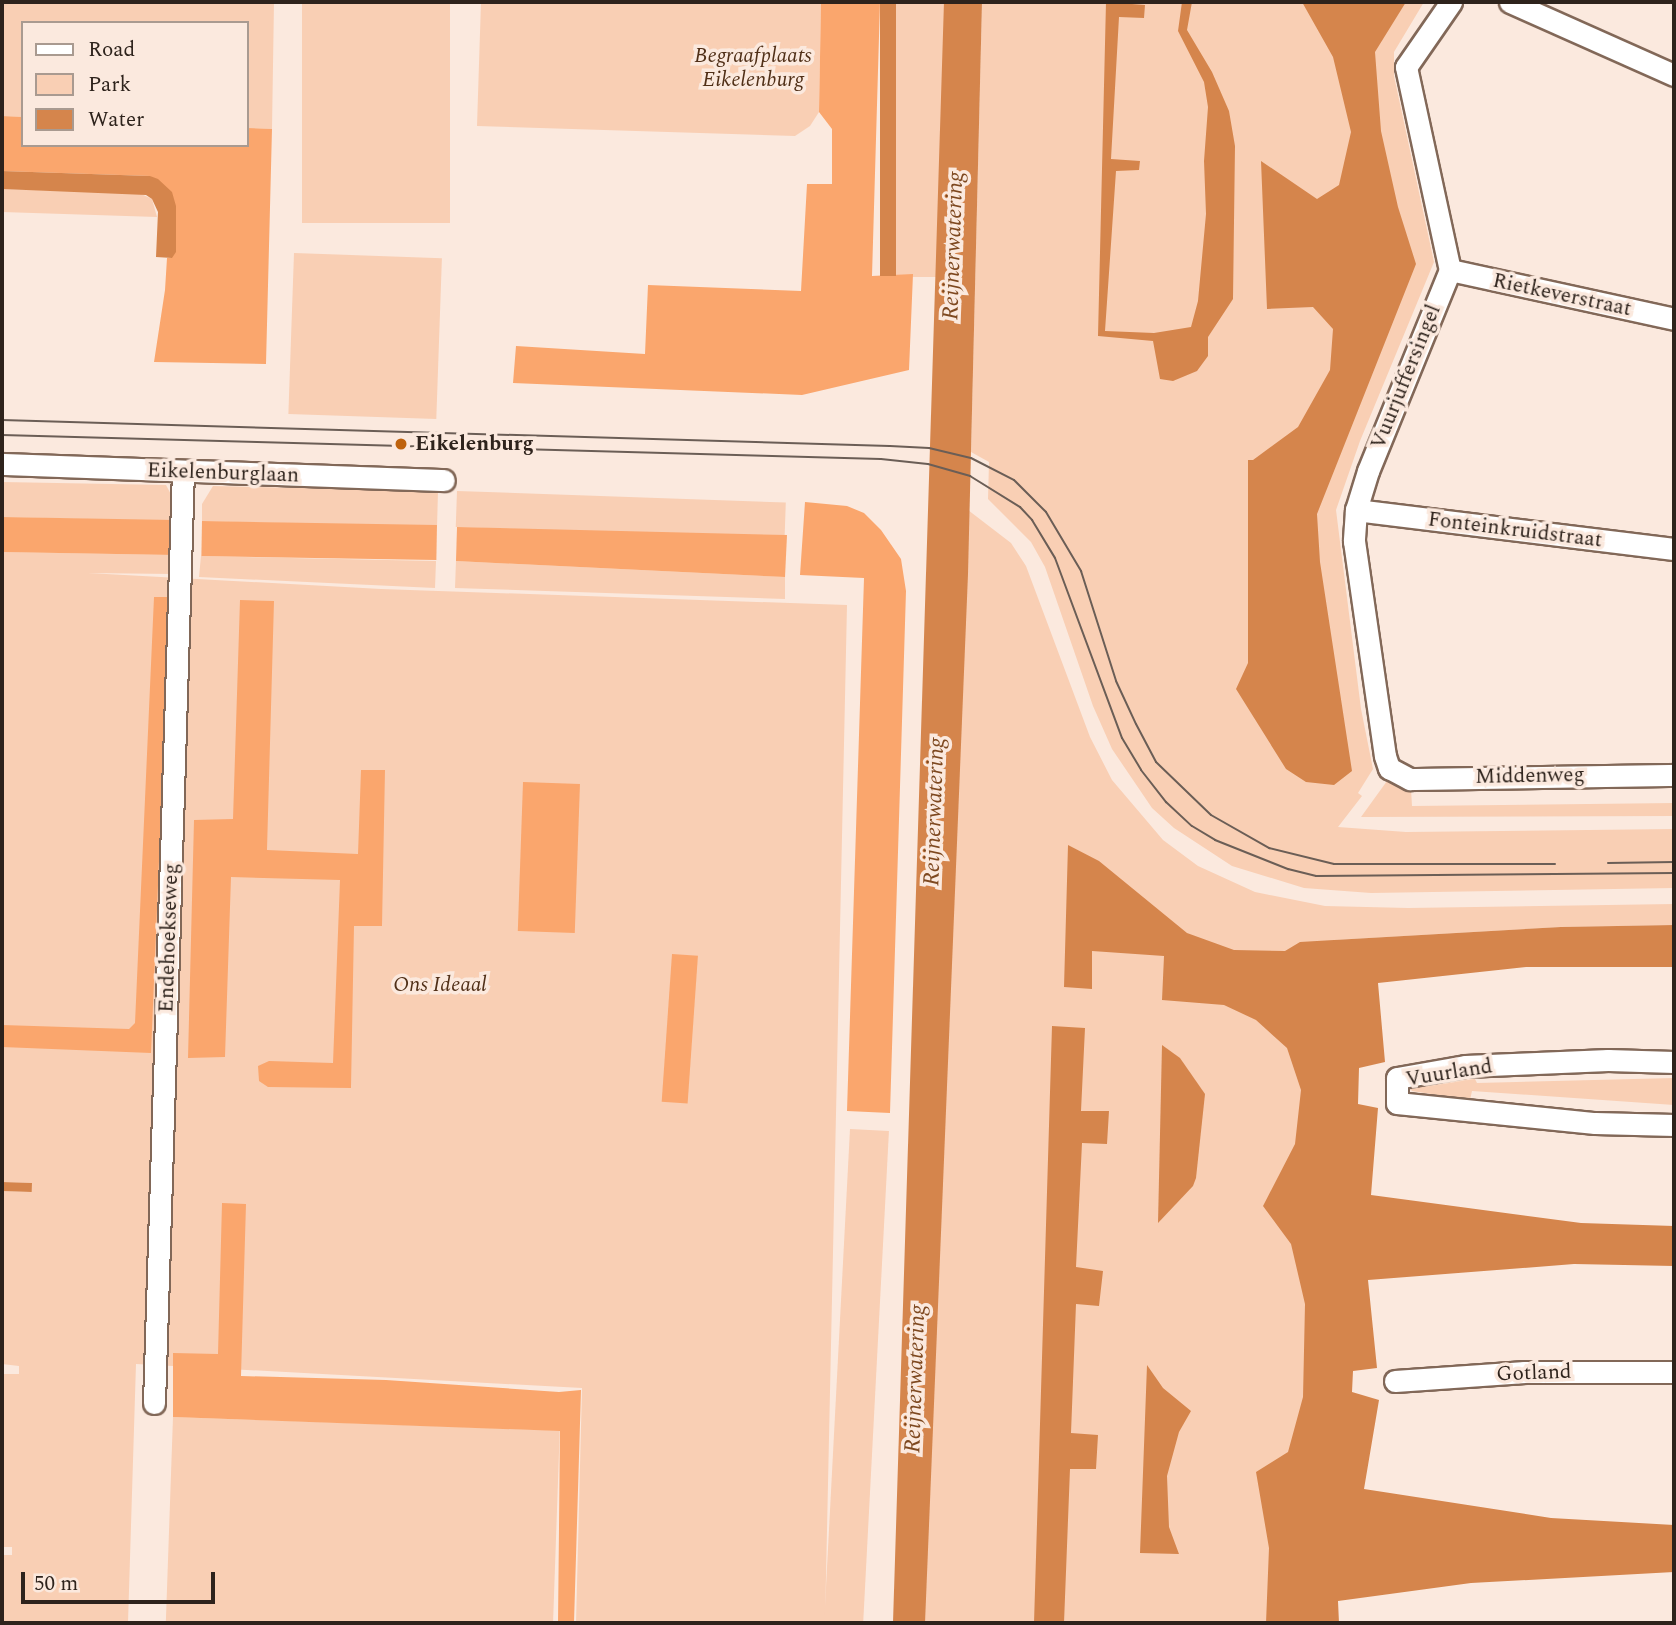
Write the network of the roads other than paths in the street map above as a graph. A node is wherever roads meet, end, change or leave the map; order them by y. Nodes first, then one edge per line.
1 (1451, 2) edge
2 (1510, 2) edge
3 (1674, 75) edge
4 (1450, 270) junction
5 (1674, 318) edge
6 (2, 464) edge
7 (183, 472) junction
8 (444, 480) dead end
9 (1356, 510) junction
10 (1674, 549) edge
11 (1389, 768) joint
12 (1674, 775) edge
13 (1674, 1062) edge
14 (1674, 1125) edge
15 (1674, 1372) edge
16 (1395, 1381) dead end
17 (154, 1403) dead end

1 - 4 street
2 - 3 street
4 - 5 street, Rietkeverstraat
4 - 9 street, Vuurjuffersingel
6 - 7 street, Eikelenburglaan
7 - 8 street, Eikelenburglaan
7 - 17 street, Endehoekseweg
9 - 10 street, Fonteinkruidstraat
9 - 11 street, Vuurjuffersingel
11 - 12 street, Middenweg
13 - 14 street, Vuurland
15 - 16 street, Gotland

